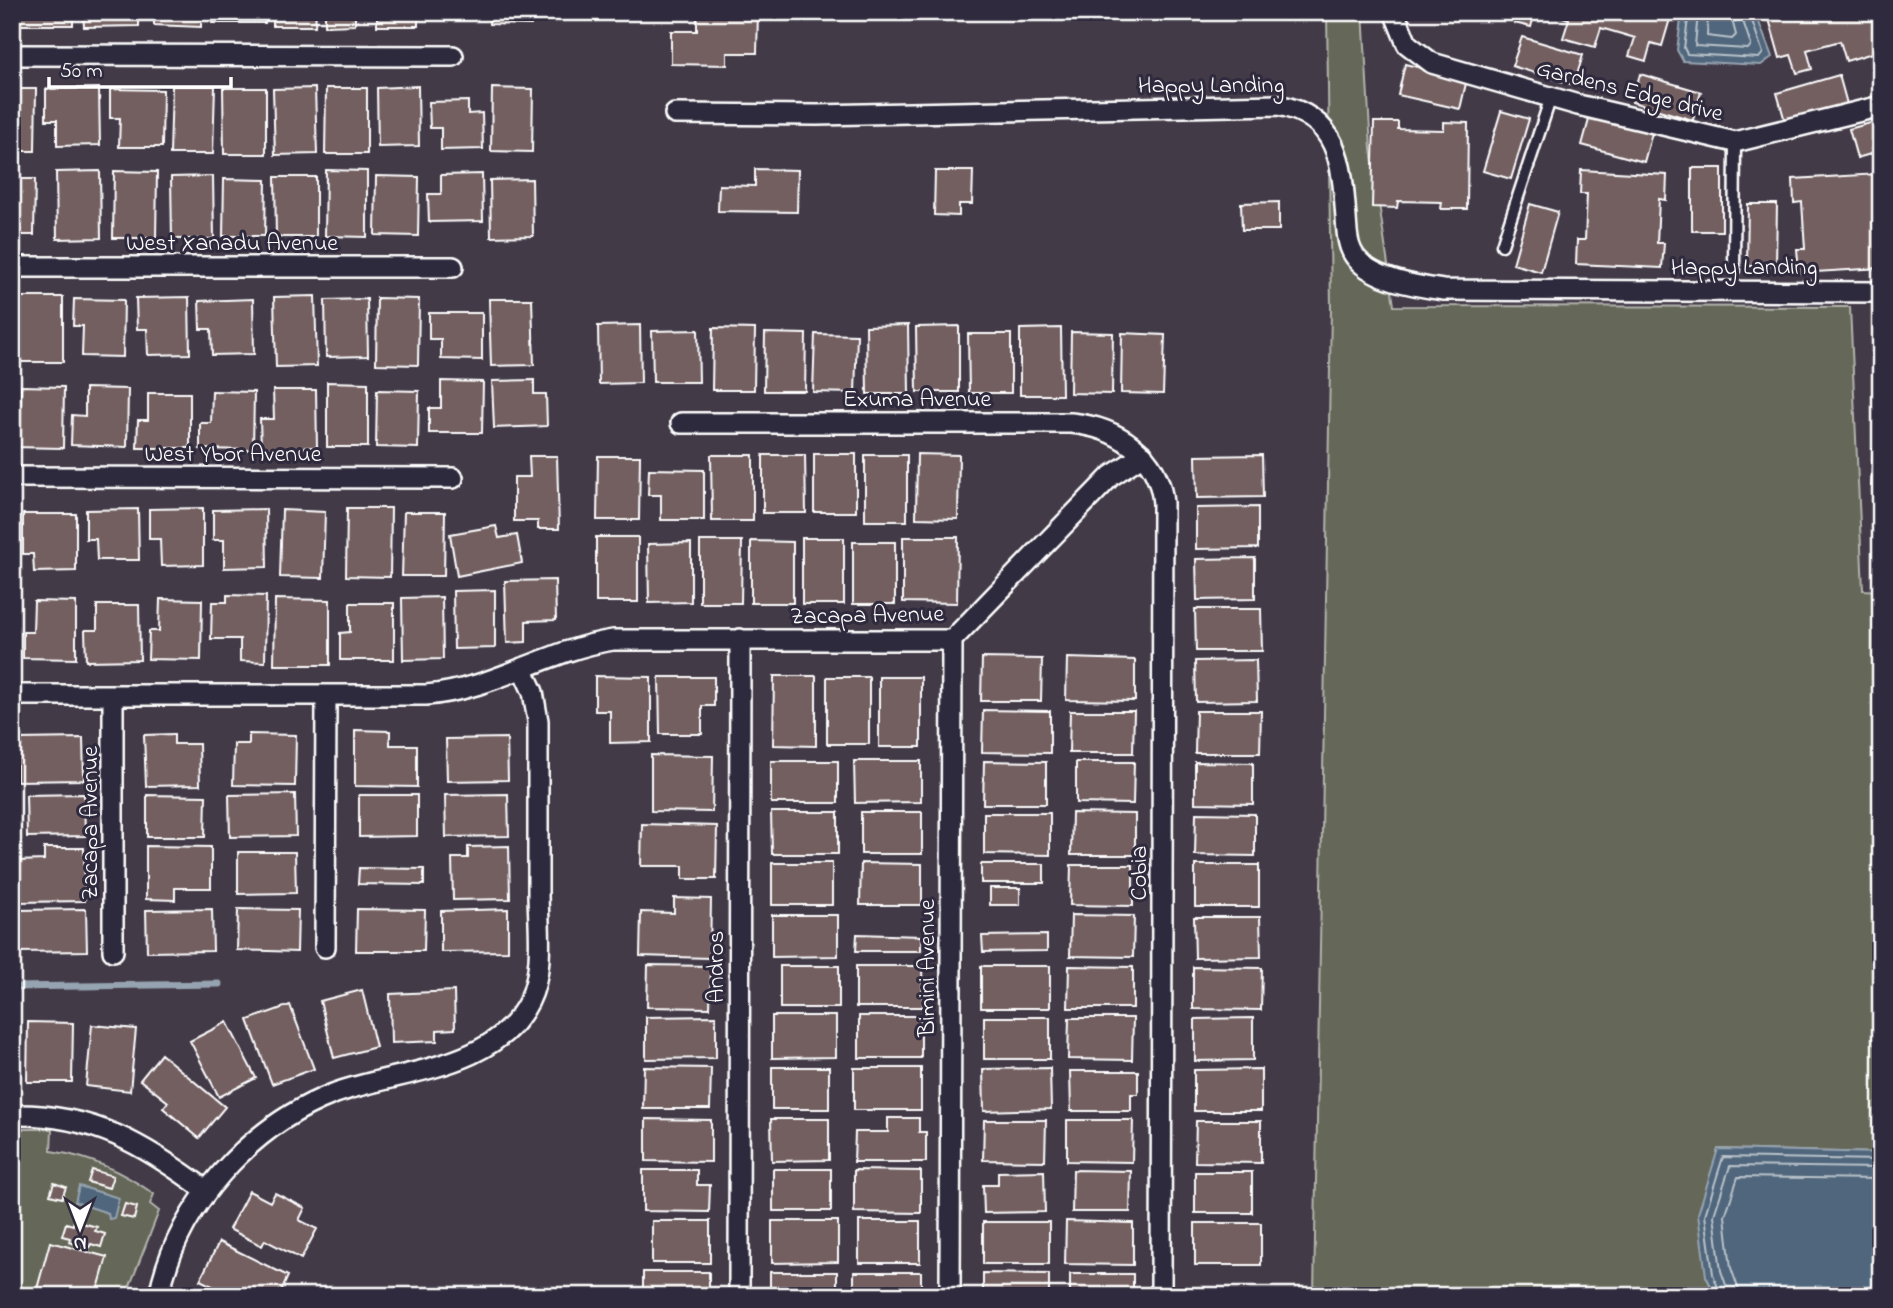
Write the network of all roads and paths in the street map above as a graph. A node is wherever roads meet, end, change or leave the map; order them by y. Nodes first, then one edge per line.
1 (1394, 12) edge
2 (12, 55) edge
3 (453, 56) dead end
4 (1551, 97) junction
5 (1881, 106) edge
6 (675, 114) dead end
7 (1735, 142) junction
8 (1502, 245) dead end
9 (12, 267) edge
10 (453, 267) dead end
11 (1734, 270) dead end
12 (1881, 292) edge
13 (681, 423) dead end
14 (1143, 456) junction
15 (12, 477) edge
16 (453, 478) dead end
17 (740, 639) junction
18 (952, 640) junction
19 (522, 668) junction
20 (12, 695) edge
21 (113, 695) junction
22 (326, 696) junction
23 (325, 947) dead end
24 (113, 951) dead end
25 (12, 1115) edge
26 (207, 1191) junction
27 (159, 1296) edge
28 (739, 1296) edge
29 (950, 1296) edge
30 (1161, 1296) edge

1 - 4 street, Gardens Edge drive
2 - 3 street
4 - 7 street, Gardens Edge drive
4 - 8 lane
5 - 7 street, Gardens Edge drive
6 - 12 street, Happy Landing
7 - 11 lane
9 - 10 street, West Xanadu Avenue
13 - 14 street, Exuma Avenue
14 - 18 street, Zacapa Avenue
14 - 30 street, Cobia
15 - 16 street, West Ybor Avenue
17 - 18 street, Zacapa Avenue
17 - 19 street, Zacapa Avenue
17 - 28 street, Andros
18 - 29 street, Bimini Avenue
19 - 22 street, Zacapa Avenue
19 - 26 street
20 - 21 street, Zacapa Avenue
21 - 22 street, Zacapa Avenue
21 - 24 street, Zacapa Avenue
22 - 23 street
25 - 26 street
26 - 27 street

